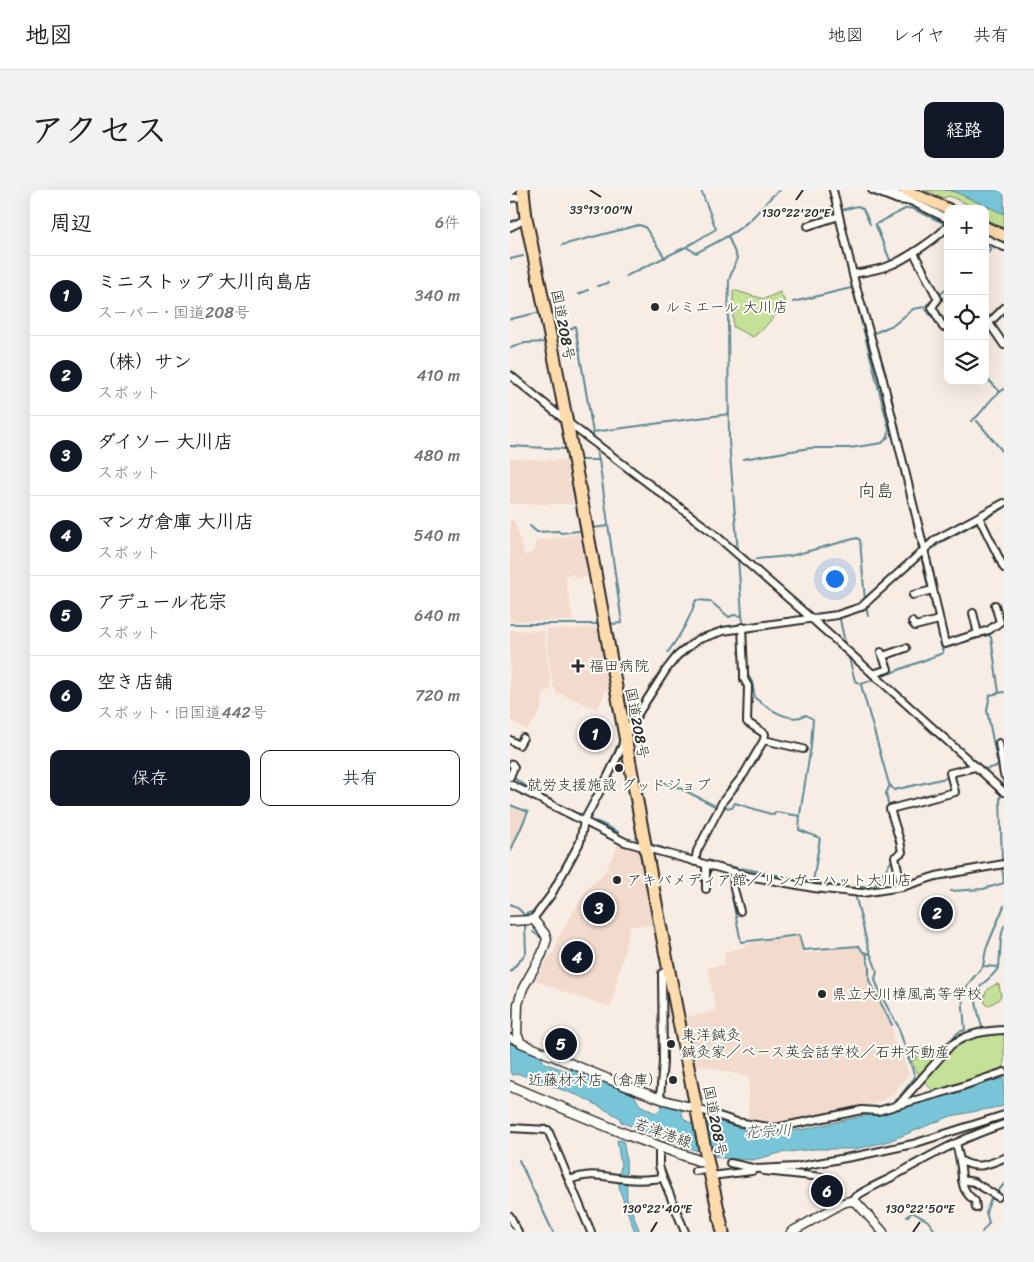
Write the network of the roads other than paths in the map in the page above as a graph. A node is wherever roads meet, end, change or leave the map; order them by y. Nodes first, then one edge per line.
1 (833, 190) edge
2 (872, 190) edge
3 (888, 190) edge
4 (905, 190) edge
5 (523, 194) edge
6 (510, 198) edge
7 (909, 202) junction
8 (944, 208) edge
9 (840, 216) junction
10 (944, 217) edge
11 (526, 219) junction
12 (808, 226) dead end
13 (510, 227) edge
14 (989, 229) edge
15 (944, 231) edge
16 (1004, 236) edge
17 (989, 240) edge
18 (1004, 247) edge
19 (914, 253) junction
20 (853, 274) junction
21 (1004, 308) edge
22 (943, 327) dead end
23 (1004, 345) edge
24 (510, 375) edge
25 (566, 421) junction
26 (1004, 503) edge
27 (980, 520) junction
28 (923, 552) junction
29 (1004, 568) edge
30 (930, 590) junction
31 (913, 595) dead end
32 (995, 605) dead end
33 (972, 613) dead end
34 (812, 619) junction
35 (937, 620) junction
36 (912, 622) dead end
37 (744, 627) junction
38 (978, 634) junction
39 (906, 648) dead end
40 (876, 677) junction
41 (625, 734) junction
42 (523, 738) dead end
43 (510, 740) edge
44 (764, 740) junction
45 (999, 743) dead end
46 (803, 749) dead end
47 (512, 764) dead end
48 (975, 767) junction
49 (1004, 775) edge
50 (510, 777) edge
51 (510, 784) edge
52 (1002, 787) edge
53 (584, 822) junction
54 (644, 847) junction
55 (695, 862) junction
56 (706, 865) junction
57 (1001, 865) edge
58 (733, 872) junction
59 (902, 887) junction
60 (706, 889) dead end
61 (740, 911) dead end
62 (533, 920) junction
63 (510, 921) edge
64 (669, 970) junction
65 (1004, 1030) edge
66 (510, 1038) edge
67 (522, 1043) junction
68 (1004, 1072) edge
69 (510, 1086) edge
70 (660, 1098) junction
71 (895, 1106) junction
72 (698, 1111) junction
73 (1004, 1115) edge
74 (1004, 1124) edge
75 (510, 1128) edge
76 (956, 1143) junction
77 (659, 1147) junction
78 (1004, 1158) edge
79 (960, 1160) junction
80 (730, 1163) dead end
81 (710, 1170) junction
82 (754, 1170) junction
83 (695, 1171) dead end
84 (822, 1177) dead end
85 (663, 1178) junction
86 (568, 1180) junction
87 (962, 1180) junction
88 (995, 1195) dead end
89 (850, 1201) junction
90 (976, 1208) dead end
91 (510, 1216) edge
92 (518, 1232) edge
93 (591, 1232) edge
94 (685, 1232) edge
95 (723, 1232) edge
96 (791, 1232) edge
97 (883, 1232) edge

1 - 9 street
2 - 7 street
3 - 7 street
4 - 8 main road
5 - 6 street
5 - 11 highway, 国道208号
7 - 10 street
9 - 12 street
9 - 20 street
11 - 13 street
11 - 25 highway, 国道208号
14 - 16 main road
15 - 19 street
17 - 18 street
19 - 20 street
19 - 22 street
20 - 28 street
21 - 23 street
24 - 25 street
25 - 34 street
25 - 41 highway, 国道208号
26 - 27 street
27 - 28 street
27 - 29 street
28 - 30 street
28 - 34 street
30 - 31 street
30 - 35 street
32 - 38 street
33 - 38 street
34 - 37 street
34 - 40 street
35 - 36 street
35 - 38 street
37 - 41 street
37 - 44 street
39 - 40 street
40 - 48 street
41 - 53 street
41 - 54 highway, 国道208号
42 - 43 street
44 - 46 street
44 - 55 street
45 - 49 street
47 - 50 street
48 - 52 street
48 - 59 street
51 - 53 street
53 - 54 street
53 - 62 street
54 - 55 street
54 - 64 highway, 国道208号
55 - 56 street
56 - 58 street
56 - 60 street
57 - 59 street
58 - 59 street
58 - 61 street
62 - 63 street
62 - 67 street
64 - 70 street
64 - 72 highway, 国道208号
65 - 71 street
66 - 67 street
67 - 70 street
68 - 71 street
69 - 77 main road, 若津港線
70 - 72 street
71 - 72 street
72 - 81 highway, 国道208号
73 - 82 street
74 - 76 street
75 - 86 street
76 - 79 street
76 - 89 street
77 - 81 main road, 若津港線
77 - 85 street
78 - 79 street
79 - 87 street
80 - 82 street
81 - 82 street
81 - 83 street
81 - 95 highway, 国道208号
82 - 84 street
85 - 86 street
85 - 94 street
86 - 93 street
87 - 88 street
87 - 90 street
89 - 96 street
89 - 97 street
91 - 92 street

